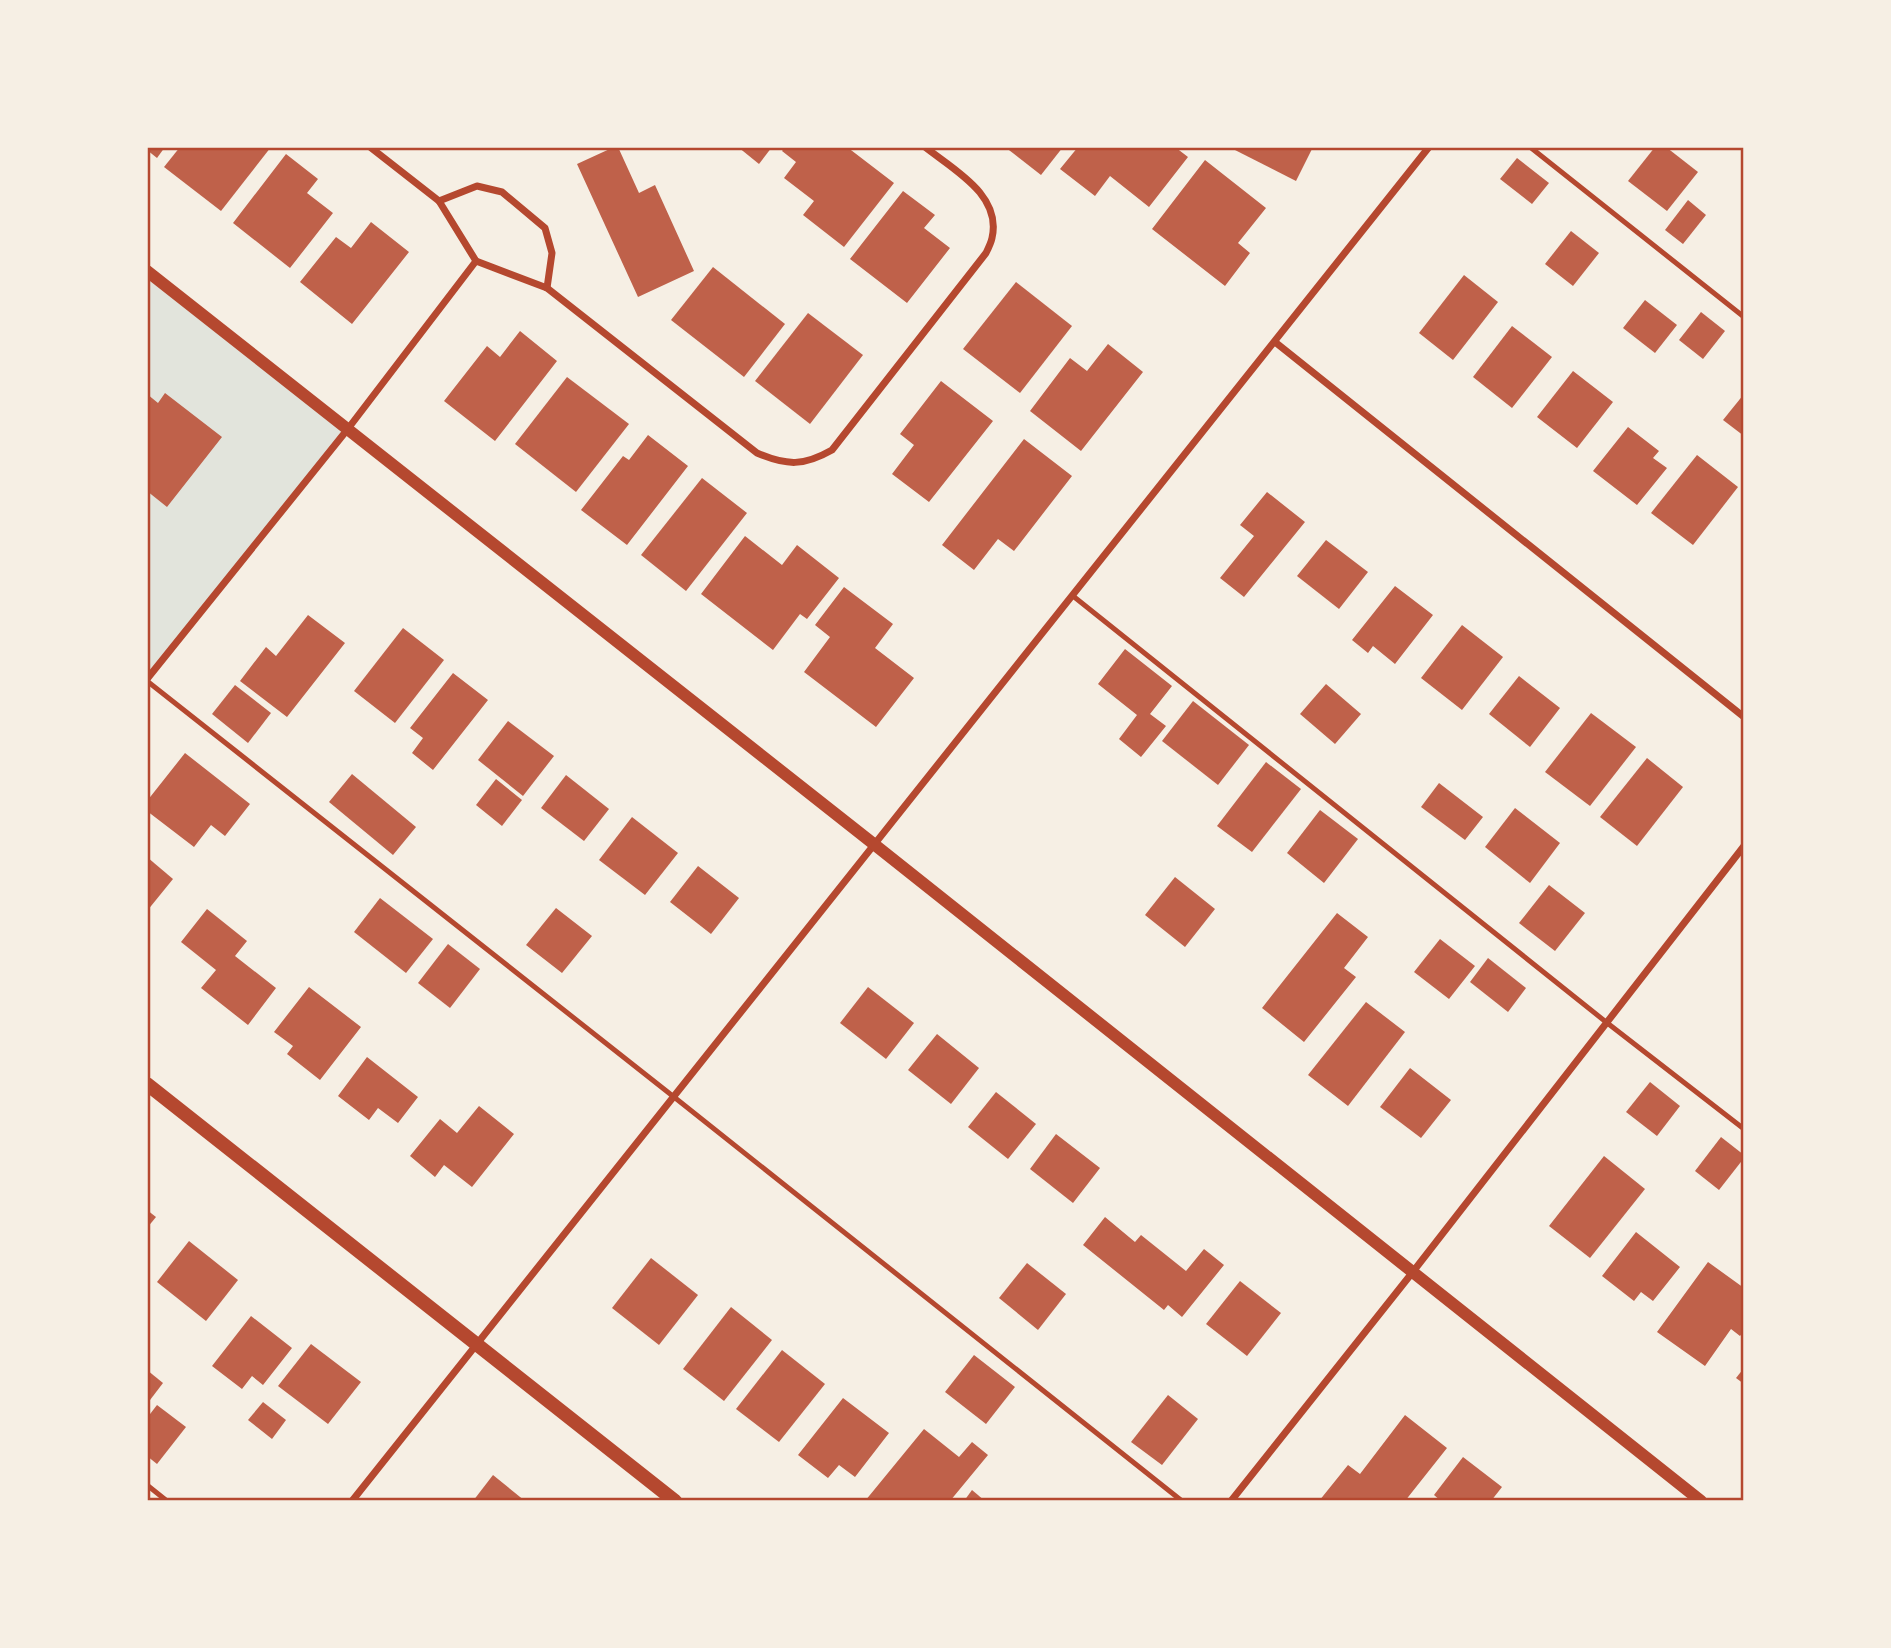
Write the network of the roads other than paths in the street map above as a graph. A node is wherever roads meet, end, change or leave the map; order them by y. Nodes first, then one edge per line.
1 (370, 147) edge
2 (925, 147) edge
3 (1429, 147) edge
4 (1530, 147) edge
5 (439, 201) junction
6 (476, 261) junction
7 (147, 271) edge
8 (547, 288) junction
9 (1744, 317) edge
10 (1275, 342) junction
11 (347, 430) junction
12 (1073, 596) junction
13 (147, 680) edge
14 (1744, 717) edge
15 (875, 845) junction
16 (1744, 846) edge
17 (1606, 1022) junction
18 (147, 1084) edge
19 (674, 1097) junction
20 (1744, 1129) edge
21 (1412, 1273) junction
22 (476, 1343) junction
23 (147, 1485) edge
24 (167, 1501) edge
25 (352, 1501) edge
26 (675, 1501) edge
27 (1182, 1501) edge
28 (1231, 1501) edge
29 (1701, 1501) edge

1 - 5 street
2 - 8 street
3 - 10 street
4 - 9 lane
5 - 6 street
5 - 8 street
6 - 8 street
6 - 11 street
7 - 11 street
10 - 12 street
10 - 14 street
11 - 13 street
11 - 15 street
12 - 15 street
12 - 17 lane
13 - 19 lane
15 - 19 street
15 - 21 street
16 - 17 street
17 - 20 lane
17 - 21 street
18 - 22 main road
19 - 22 street
19 - 27 lane
21 - 28 street
21 - 29 street
22 - 25 street
22 - 26 main road
23 - 24 lane

